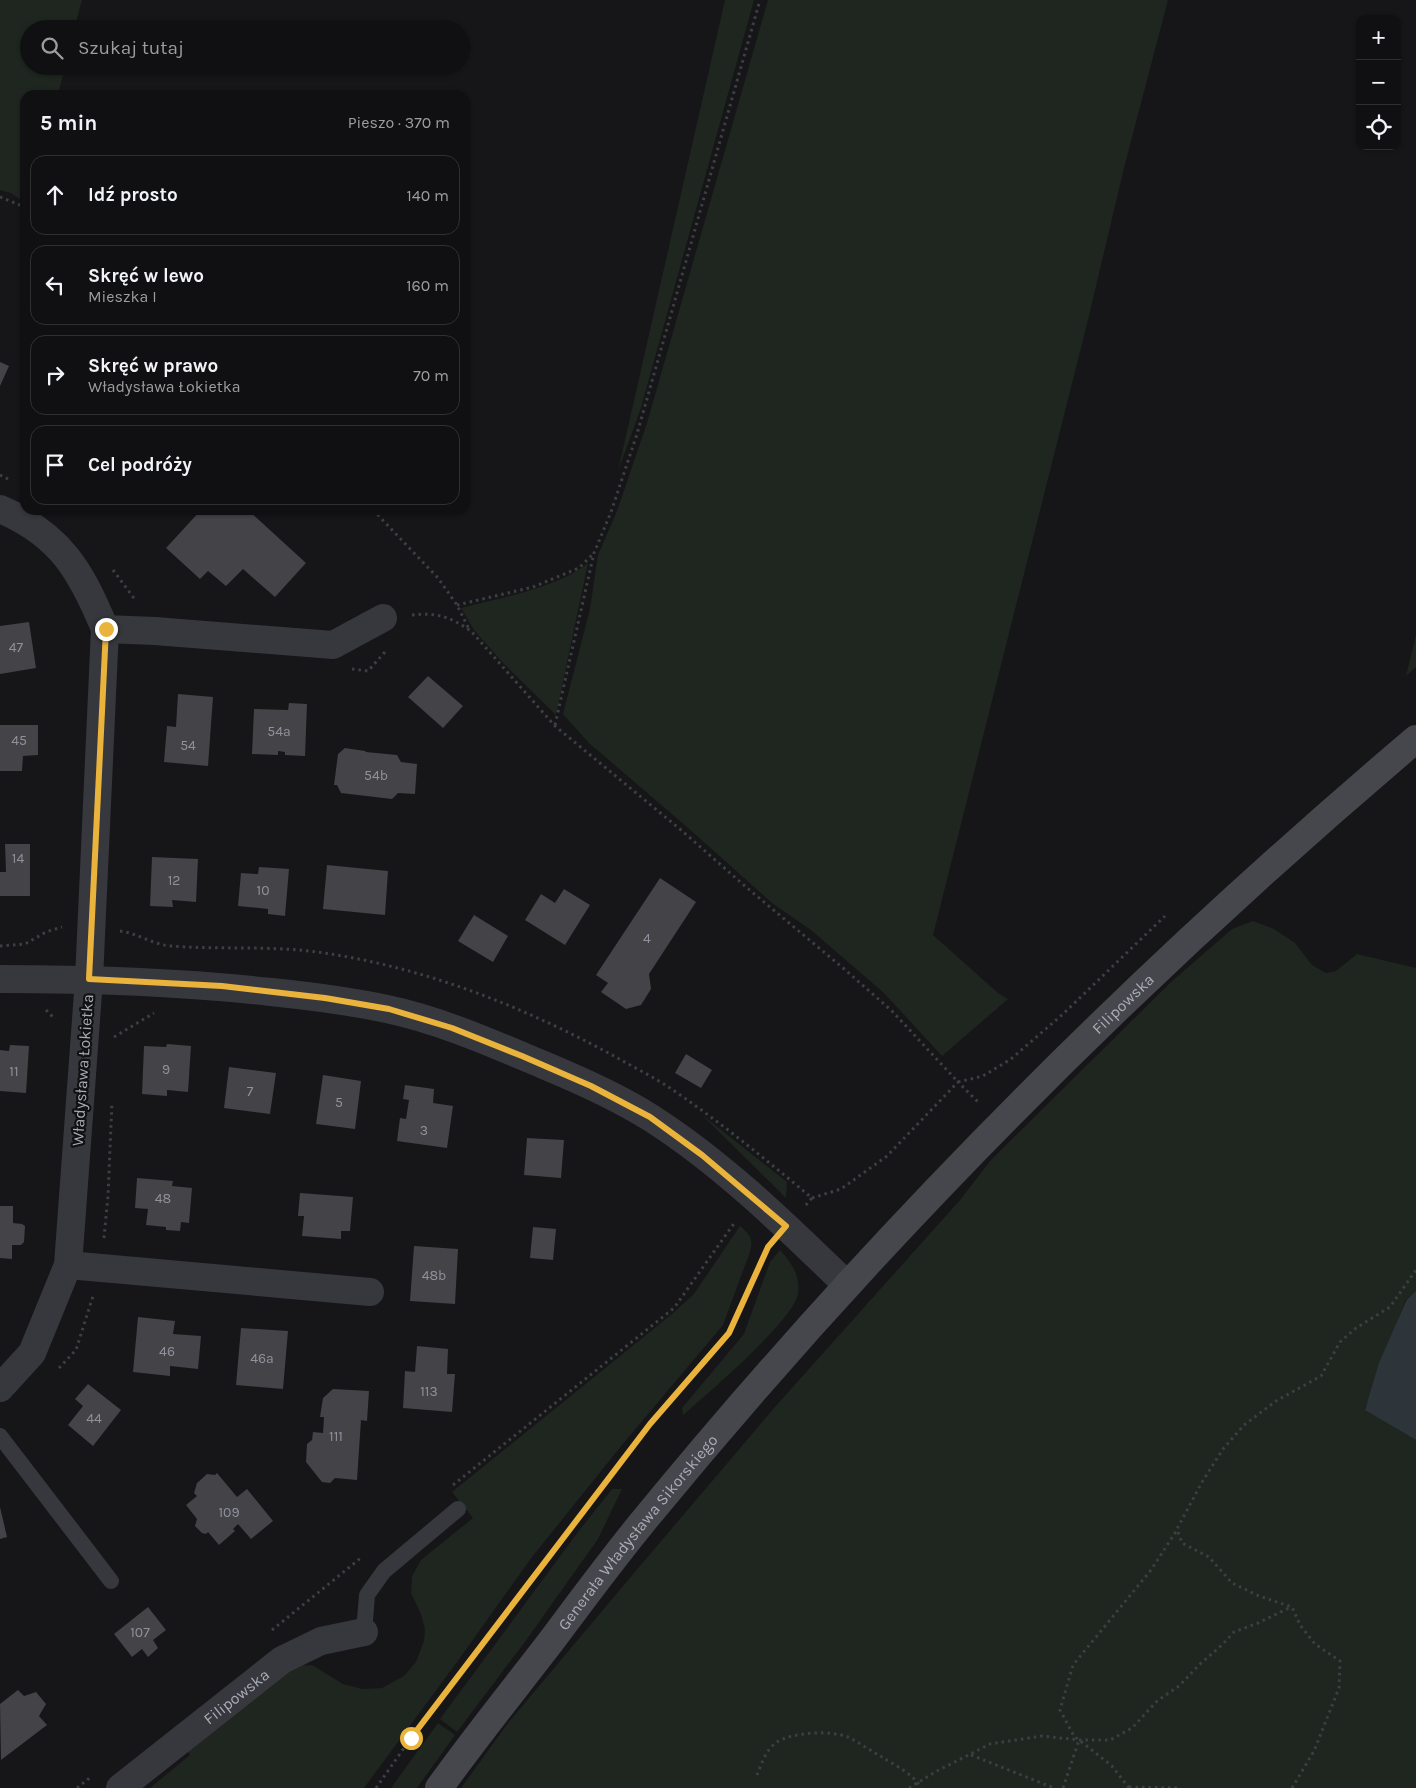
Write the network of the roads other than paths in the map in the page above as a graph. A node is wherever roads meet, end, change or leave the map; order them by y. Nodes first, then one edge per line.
1 (0, 509) edge
2 (383, 618) road end
3 (106, 629) junction
4 (1416, 739) edge
5 (0, 979) edge
6 (89, 979) junction
7 (68, 1264) junction
8 (847, 1285) junction
9 (370, 1292) dead end
10 (0, 1388) edge
11 (0, 1436) edge
12 (458, 1509) dead end
13 (111, 1581) dead end
14 (364, 1632) joint
15 (120, 1788) edge
16 (439, 1788) edge

1 - 3 street, Władysława Łokietka
2 - 3 street
3 - 6 street, Władysława Łokietka
4 - 8 main road, Filipowska
5 - 6 street
6 - 7 street, Władysława Łokietka
6 - 8 street
7 - 9 street
7 - 10 street, Władysława Łokietka
8 - 16 main road, Generała Władysława Sikorskiego
11 - 13 lane
12 - 14 lane
14 - 15 street, Filipowska

